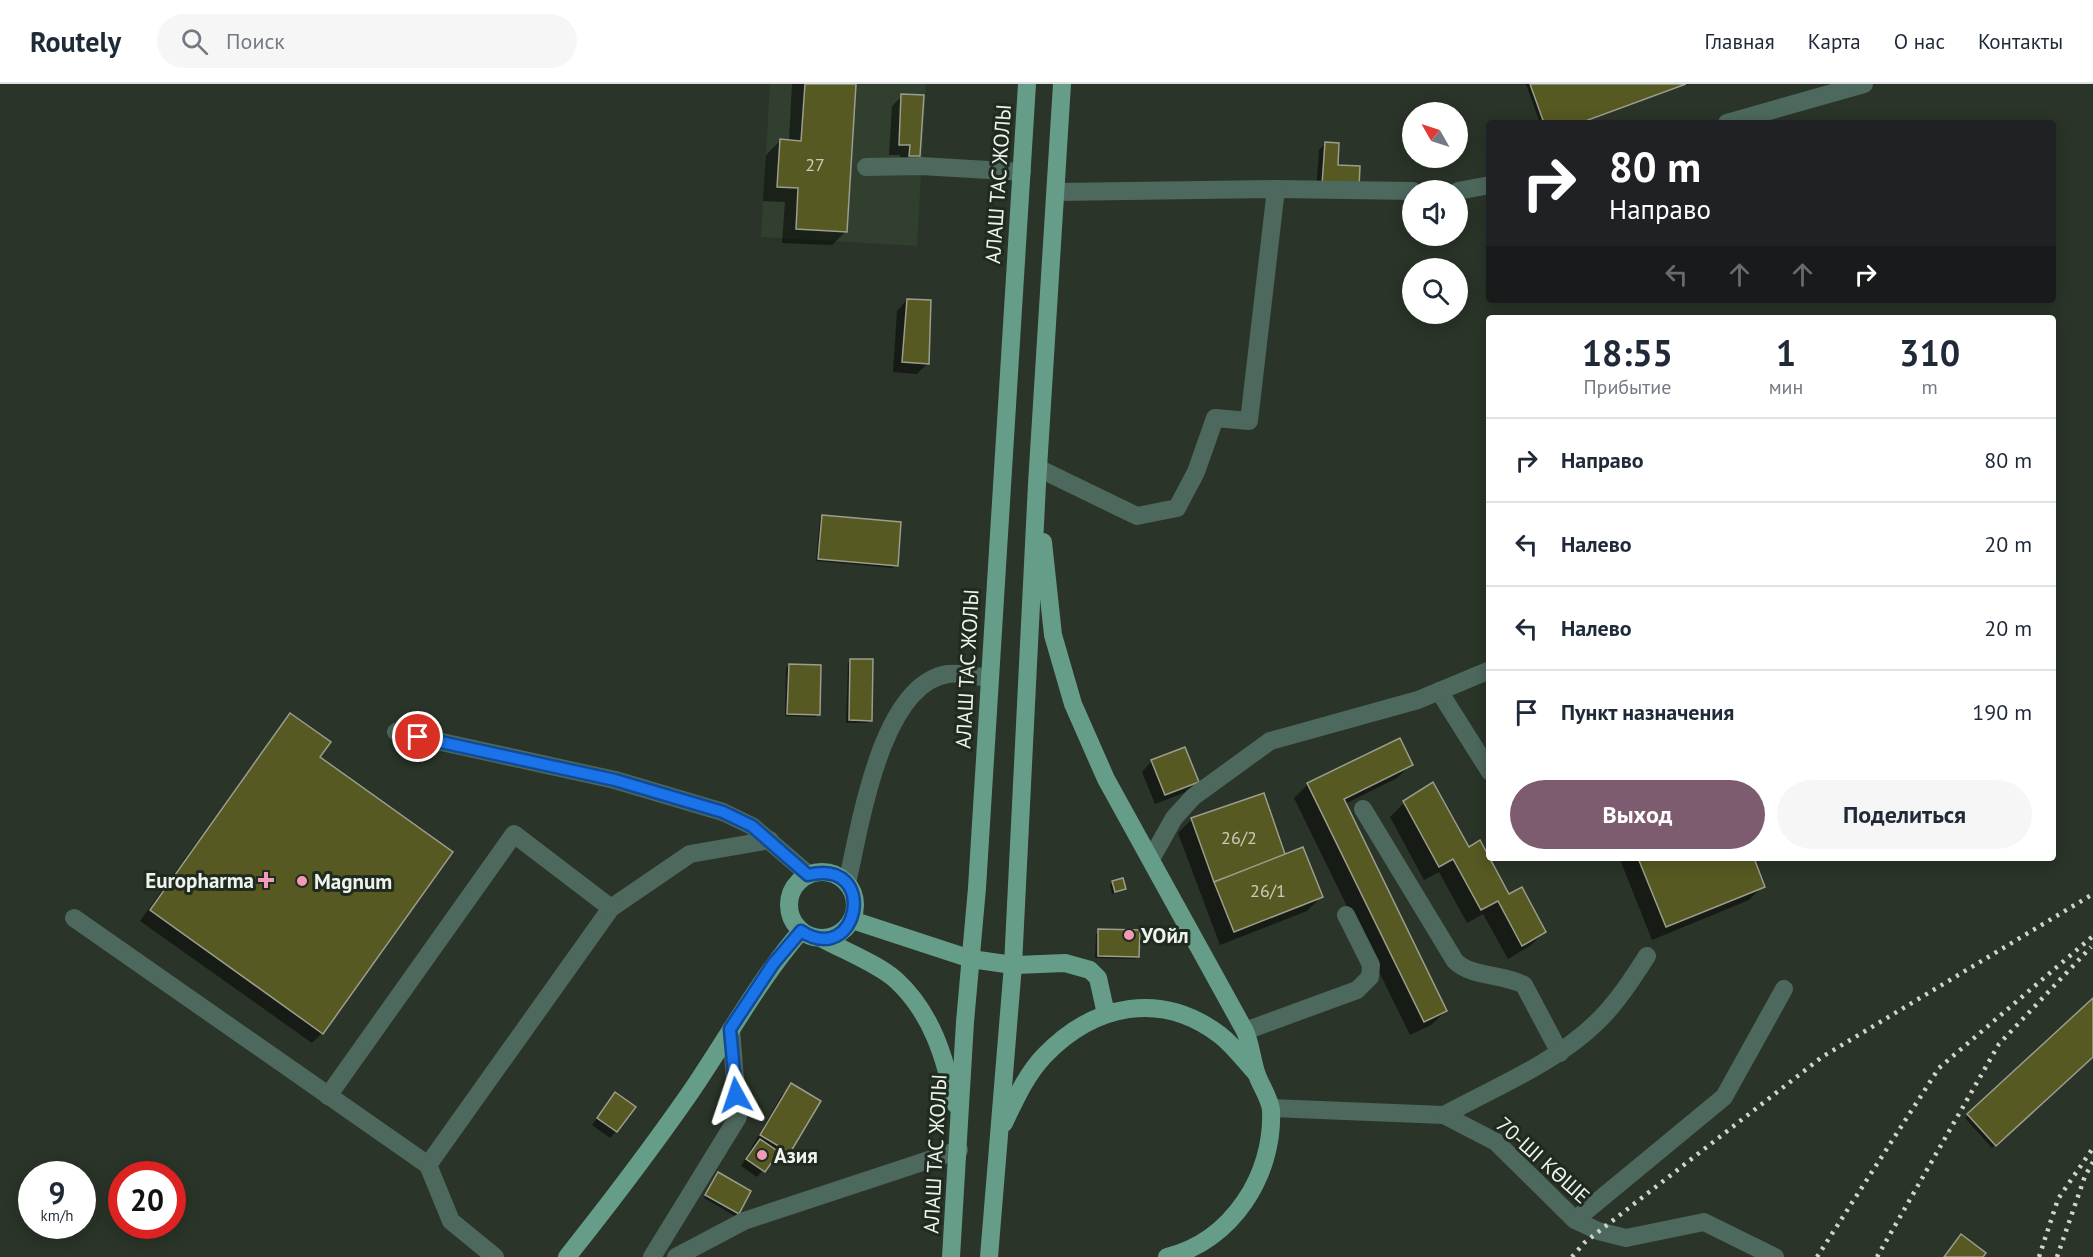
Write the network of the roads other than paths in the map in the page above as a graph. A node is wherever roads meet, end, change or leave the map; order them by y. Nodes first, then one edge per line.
1 (1027, 84) edge
2 (1062, 84) edge
3 (1864, 84) edge
4 (1738, 120) edge
5 (866, 167) dead end
6 (1022, 172) junction
7 (1486, 186) edge
8 (1276, 189) junction
9 (1468, 189) edge
10 (1402, 191) edge
11 (1056, 192) junction
12 (1038, 476) junction
13 (1486, 672) edge
14 (989, 678) junction
15 (1439, 691) junction
16 (396, 732) dead end
17 (1486, 766) edge
18 (1363, 809) dead end
19 (770, 840) junction
20 (1151, 859) junction
21 (808, 875) junction
22 (847, 884) junction
23 (611, 908) junction
24 (1346, 915) dead end
25 (74, 918) dead end
26 (852, 920) junction
27 (801, 931) junction
28 (823, 939) junction
29 (1647, 956) dead end
30 (971, 959) junction
31 (1013, 965) junction
32 (1784, 989) dead end
33 (1106, 1014) junction
34 (730, 1029) junction
35 (1245, 1031) junction
36 (1560, 1053) junction
37 (1256, 1073) junction
38 (328, 1096) junction
39 (1271, 1108) junction
40 (1444, 1115) junction
41 (960, 1127) junction
42 (999, 1135) junction
43 (959, 1150) junction
44 (428, 1165) junction
45 (1575, 1221) junction
46 (495, 1257) edge
47 (567, 1257) edge
48 (652, 1257) edge
49 (676, 1257) edge
50 (951, 1257) edge
51 (989, 1257) edge
52 (1167, 1257) edge
53 (1775, 1257) edge

1 - 6 main road, АЛАШ ТАС ЖОЛЫ
2 - 11 main road
3 - 4 lane
5 - 6 lane
6 - 14 main road, АЛАШ ТАС ЖОЛЫ
7 - 9 lane
8 - 10 lane
8 - 11 lane
8 - 12 lane
11 - 12 main road
12 - 20 main road
12 - 31 main road
13 - 15 lane
14 - 22 lane
14 - 30 main road, АЛАШ ТАС ЖОЛЫ
15 - 17 lane
15 - 20 lane
16 - 19 lane
18 - 36 lane
19 - 21 lane
19 - 23 lane
20 - 35 main road
21 - 22 main road
21 - 27 main road
22 - 26 main road
23 - 38 lane
23 - 44 lane
24 - 35 lane
25 - 38 lane
26 - 28 main road
26 - 30 main road
27 - 28 main road
27 - 34 main road
28 - 41 main road
29 - 36 lane
30 - 31 main road
30 - 41 main road, АЛАШ ТАС ЖОЛЫ
31 - 33 main road
31 - 42 main road
32 - 45 lane
33 - 37 main road
33 - 42 main road
34 - 47 main road
34 - 48 lane
35 - 37 main road
36 - 40 lane
37 - 39 main road
38 - 44 lane
39 - 40 lane, 70-ШІ КӨШЕ
39 - 52 main road
40 - 45 lane, 70-ШІ КӨШЕ
41 - 43 main road, АЛАШ ТАС ЖОЛЫ
42 - 51 main road
43 - 49 lane
43 - 50 main road, АЛАШ ТАС ЖОЛЫ
44 - 46 lane
45 - 53 lane, 70-ШІ КӨШЕ

